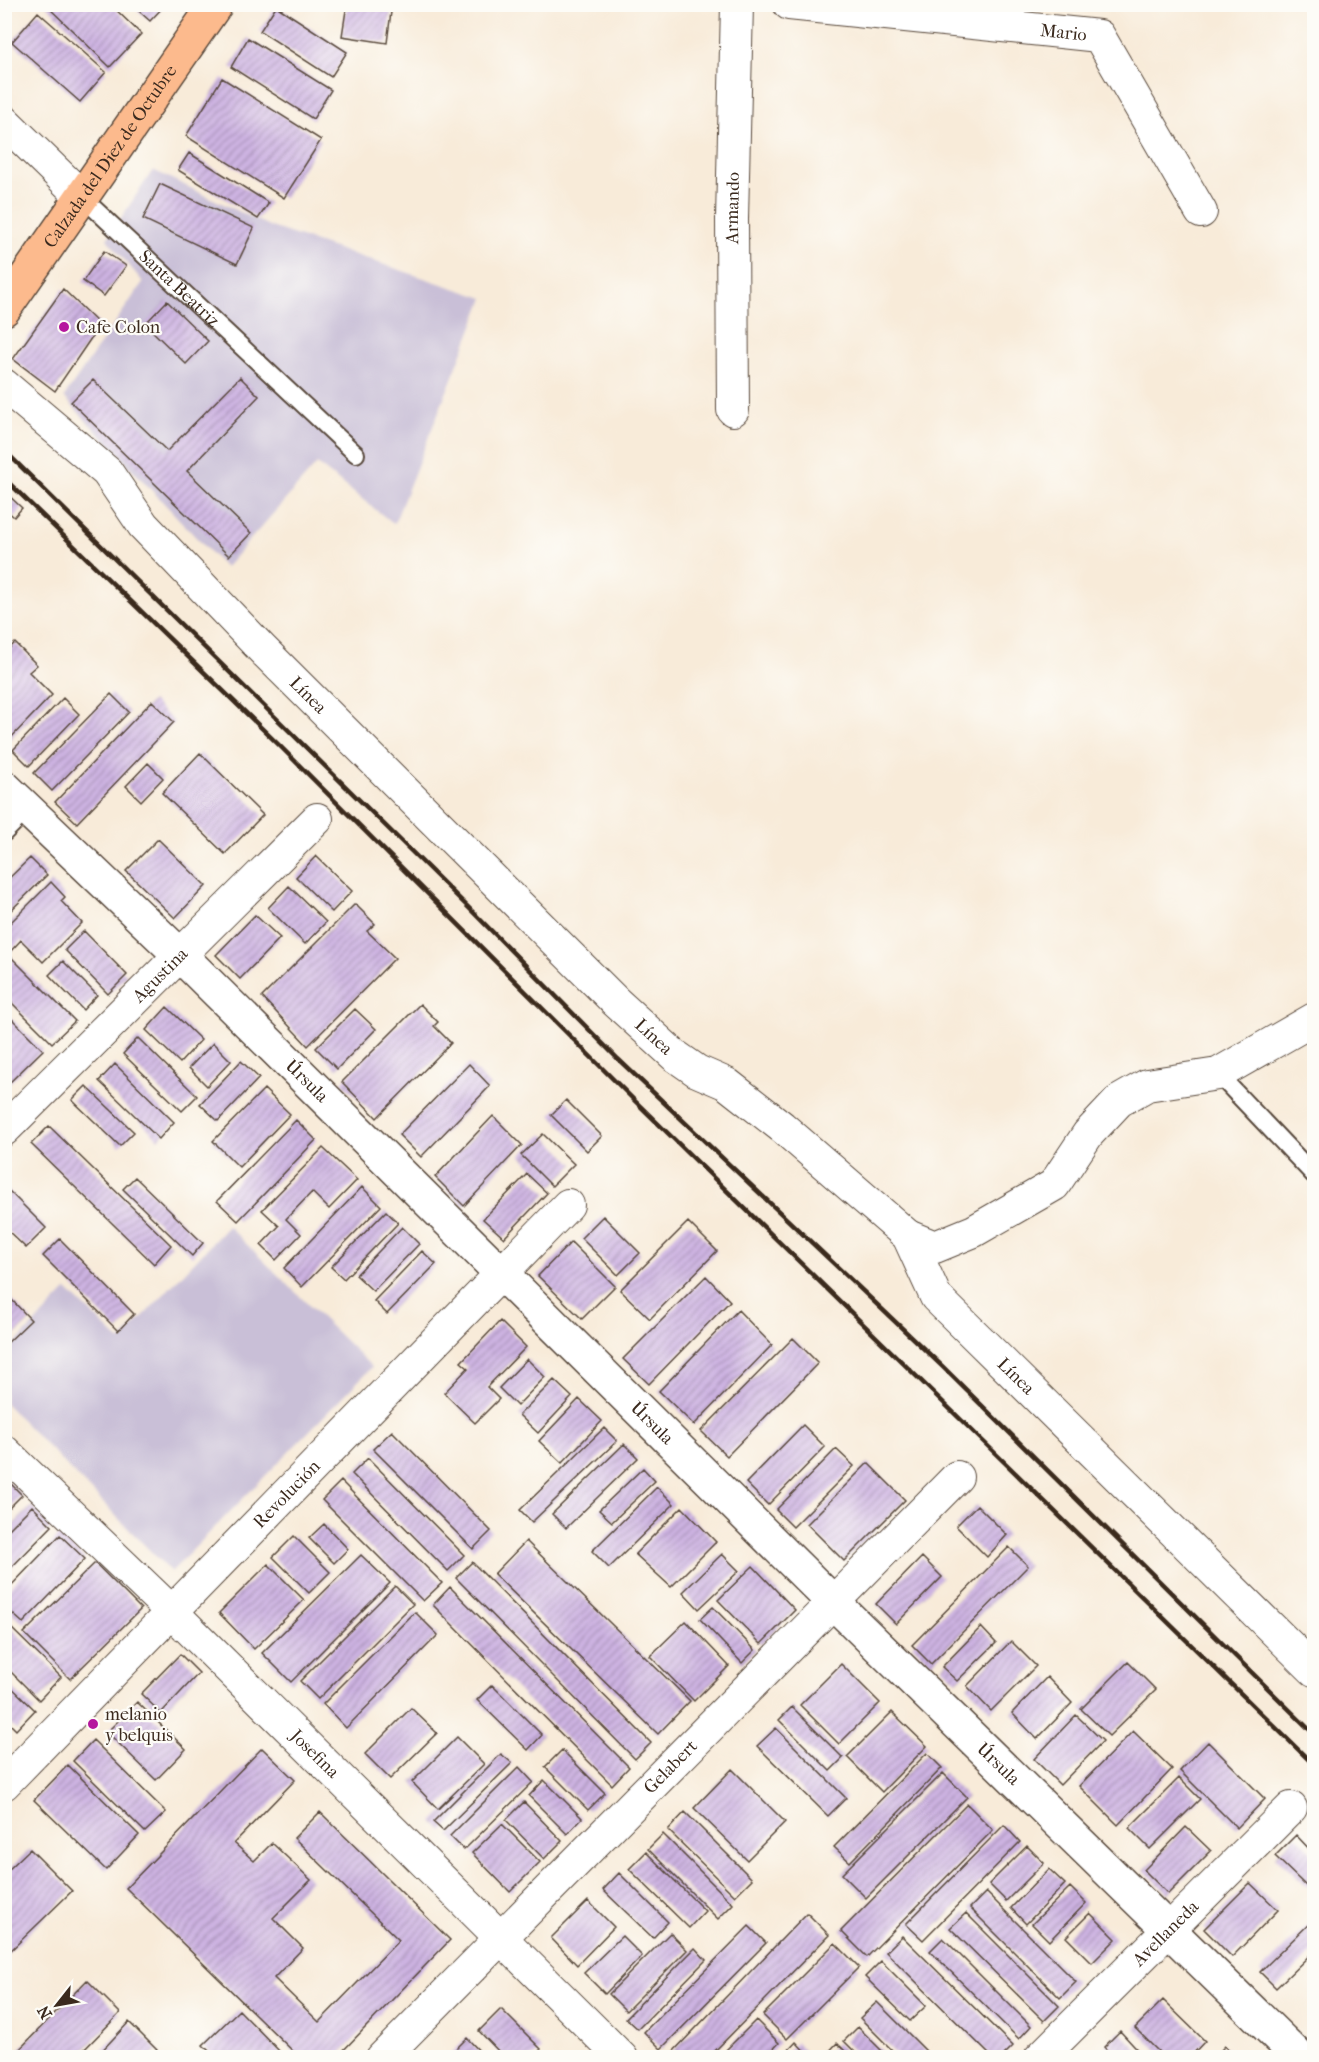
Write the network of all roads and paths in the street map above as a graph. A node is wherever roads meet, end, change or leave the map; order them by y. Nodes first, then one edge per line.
1 (216, 4) edge
2 (737, 4) edge
3 (789, 4) edge
4 (4, 121) edge
5 (82, 198) junction
6 (1201, 212) dead end
7 (4, 309) edge
8 (4, 385) edge
9 (733, 410) dead end
10 (356, 454) dead end
11 (4, 787) edge
12 (28, 809) junction
13 (317, 819) dead end
14 (4, 833) edge
15 (180, 955) junction
16 (1314, 1019) edge
17 (1218, 1074) junction
18 (4, 1130) edge
19 (1314, 1175) edge
20 (568, 1204) dead end
21 (908, 1236) junction
22 (500, 1273) junction
23 (4, 1451) edge
24 (957, 1477) dead end
25 (834, 1603) junction
26 (173, 1613) junction
27 (1314, 1670) edge
28 (4, 1784) edge
29 (1291, 1808) dead end
30 (1168, 1927) junction
31 (500, 1940) junction
32 (382, 2058) edge
33 (622, 2058) edge
34 (1040, 2058) edge
35 (1299, 2058) edge

1 - 5 main road, Calzada del Diez de Octubre
2 - 9 street, Armando
3 - 6 street, Mario
4 - 5 street, Santa Beatriz
5 - 7 main road, Calzada del Diez de Octubre
5 - 10 lane, Santa Beatriz
8 - 21 street, Línea
11 - 12 street, Úrsula
12 - 14 lane
12 - 15 street, Úrsula
13 - 15 street, Agustina
15 - 18 street, Agustina
15 - 22 street, Úrsula
16 - 17 street
17 - 19 lane
17 - 21 street
20 - 22 street, Revolución
21 - 27 street, Línea
22 - 25 street, Úrsula
22 - 26 street, Revolución
23 - 26 street, Josefina
24 - 25 street, Gelabert
25 - 30 street, Úrsula
25 - 31 street, Gelabert
26 - 28 street, Revolución
26 - 31 street, Josefina
29 - 30 street, Avellaneda
30 - 34 street, Avellaneda
30 - 35 street, Úrsula
31 - 32 street, Gelabert
31 - 33 street, Josefina

